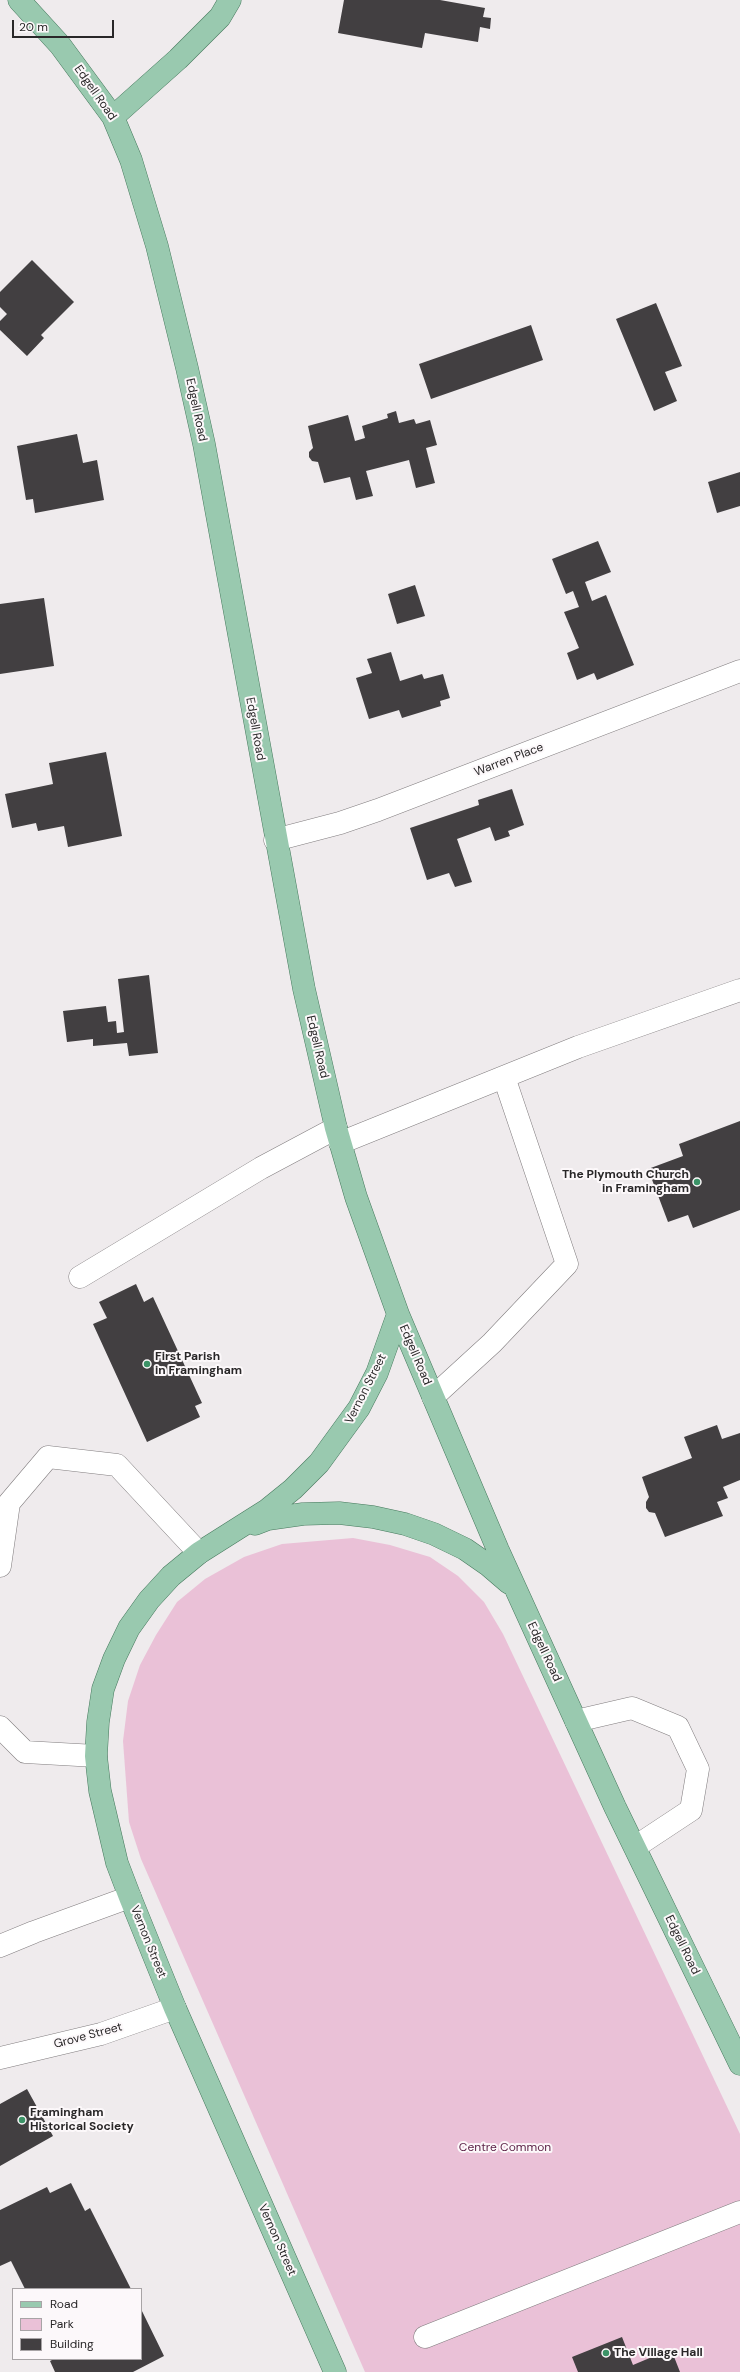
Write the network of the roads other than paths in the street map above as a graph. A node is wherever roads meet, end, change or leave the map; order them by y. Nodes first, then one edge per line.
1 (19, 0) edge
2 (230, 0) edge
3 (113, 117) junction
4 (740, 671) edge
5 (275, 840) junction
6 (740, 990) edge
7 (504, 1076) junction
8 (338, 1135) junction
9 (80, 1277) dead end
10 (398, 1314) junction
11 (433, 1397) junction
12 (231, 1533) junction
13 (199, 1553) junction
14 (0, 1566) edge
15 (515, 1588) junction
16 (576, 1721) junction
17 (0, 1727) edge
18 (96, 1756) junction
19 (635, 1847) junction
20 (130, 1897) junction
21 (0, 1946) edge
22 (175, 2008) junction
23 (0, 2058) edge
24 (740, 2064) edge
25 (740, 2212) edge
26 (425, 2337) dead end
27 (335, 2372) edge

1 - 3 main road, Edgell Road
2 - 3 main road
3 - 5 main road, Edgell Road
4 - 5 street, Warren Place
5 - 8 main road, Edgell Road
6 - 7 street
7 - 8 street
7 - 11 street
8 - 9 street
8 - 10 main road, Edgell Road
10 - 11 main road, Edgell Road
10 - 12 main road, Vernon Street
11 - 15 main road, Edgell Road
12 - 13 main road, Vernon Street
12 - 15 main road, Vernon Street
13 - 14 street
13 - 18 main road, Vernon Street
15 - 16 main road, Edgell Road
16 - 19 main road, Edgell Road
16 - 19 street
17 - 18 street
18 - 20 main road, Vernon Street
19 - 24 main road, Edgell Road
20 - 21 street
20 - 22 main road, Vernon Street
22 - 23 street, Grove Street
22 - 27 main road, Vernon Street
25 - 26 street

